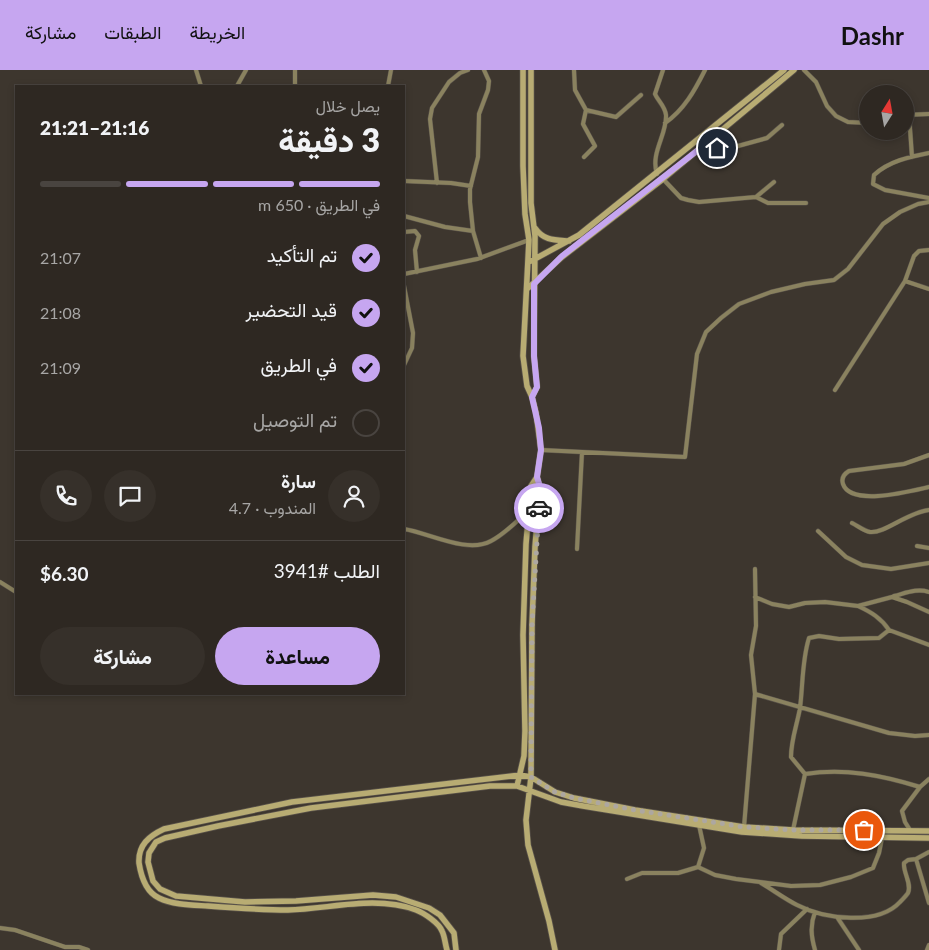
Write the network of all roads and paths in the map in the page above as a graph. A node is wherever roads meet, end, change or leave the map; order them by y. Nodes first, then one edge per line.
1 (196, 70) edge
2 (246, 70) edge
3 (295, 70) edge
4 (391, 70) edge
5 (468, 70) edge
6 (484, 70) edge
7 (523, 70) edge
8 (530, 70) edge
9 (574, 70) edge
10 (663, 70) edge
11 (706, 70) edge
12 (784, 70) edge
13 (794, 70) edge
14 (804, 70) edge
15 (201, 85) edge
16 (238, 85) edge
17 (295, 85) edge
18 (388, 85) edge
19 (640, 95) dead end
20 (586, 110) junction
21 (914, 114) edge
22 (929, 114) edge
23 (665, 123) junction
24 (859, 123) edge
25 (782, 125) dead end
26 (910, 140) edge
27 (707, 143) junction
28 (929, 153) edge
29 (584, 157) dead end
30 (912, 157) junction
31 (657, 174) junction
32 (663, 179) junction
33 (405, 181) edge
34 (774, 182) dead end
35 (437, 183) junction
36 (471, 186) junction
37 (756, 197) junction
38 (929, 198) edge
39 (929, 202) edge
40 (806, 203) dead end
41 (405, 216) edge
42 (534, 227) junction
43 (473, 231) junction
44 (405, 232) edge
45 (535, 236) junction
46 (529, 240) junction
47 (571, 240) junction
48 (929, 250) edge
49 (481, 258) junction
50 (531, 261) junction
51 (418, 272) junction
52 (405, 274) edge
53 (905, 280) junction
54 (534, 284) junction
55 (527, 289) junction
56 (929, 289) edge
57 (405, 292) edge
58 (405, 363) edge
59 (835, 390) dead end
60 (532, 397) junction
61 (541, 450) junction
62 (582, 452) junction
63 (929, 454) edge
64 (537, 477) junction
65 (929, 487) edge
66 (529, 510) junction
67 (929, 510) edge
68 (852, 523) dead end
69 (405, 528) edge
70 (818, 531) dead end
71 (917, 546) dead end
72 (929, 548) edge
73 (576, 550) dead end
74 (929, 563) edge
75 (755, 569) dead end
76 (0, 582) edge
77 (15, 591) edge
78 (929, 592) edge
79 (755, 597) junction
80 (892, 597) junction
81 (858, 606) junction
82 (929, 612) edge
83 (889, 630) junction
84 (929, 645) edge
85 (755, 694) junction
86 (800, 706) junction
87 (929, 735) edge
88 (804, 774) junction
89 (520, 775) junction
90 (531, 777) junction
91 (929, 779) edge
92 (517, 786) junction
93 (920, 787) junction
94 (530, 790) junction
95 (698, 823) junction
96 (744, 827) junction
97 (793, 830) junction
98 (910, 830) junction
99 (929, 831) edge
100 (882, 838) junction
101 (929, 838) edge
102 (929, 852) edge
103 (916, 859) junction
104 (698, 867) junction
105 (626, 879) dead end
106 (760, 882) junction
107 (929, 903) edge
108 (807, 909) junction
109 (815, 912) junction
110 (837, 917) junction
111 (0, 928) edge
112 (929, 945) edge
113 (88, 950) edge
114 (446, 950) edge
115 (456, 950) edge
116 (555, 950) edge
117 (779, 950) edge
118 (815, 950) edge
119 (859, 950) edge
120 (927, 950) edge

1 - 15 street
2 - 16 street
3 - 17 street
4 - 18 street
5 - 35 street
6 - 36 street
7 - 46 street
8 - 42 street
9 - 20 street
10 - 23 street
11 - 23 street
12 - 31 street
13 - 27 street
14 - 24 street
19 - 20 street
20 - 29 street
21 - 22 street
23 - 31 street
25 - 27 street
26 - 30 street
27 - 32 street
28 - 30 street
30 - 38 street
31 - 47 street
32 - 37 street
32 - 54 street
33 - 35 street
34 - 37 street
35 - 36 street
36 - 43 street
37 - 40 street
39 - 62 street
41 - 43 street
42 - 45 street
42 - 47 street
43 - 49 street
44 - 51 street
45 - 46 street
45 - 50 street
46 - 49 street
46 - 50 street
47 - 50 street
48 - 53 street
49 - 51 street
50 - 54 street
50 - 55 street
51 - 52 street
53 - 56 street
53 - 59 street
54 - 55 street
54 - 60 street
55 - 60 street
57 - 58 street
60 - 61 street
61 - 62 street
61 - 64 street
62 - 73 street
63 - 65 street
64 - 66 street
64 - 90 street
66 - 69 street
66 - 89 street
67 - 68 street
70 - 74 street
71 - 72 street
75 - 79 street
76 - 77 street
78 - 80 street
79 - 81 street
79 - 85 street
80 - 81 street
80 - 82 street
81 - 83 street
83 - 84 street
83 - 86 street
85 - 86 street
85 - 96 street
86 - 87 street
86 - 88 street
88 - 93 street
88 - 97 street
89 - 90 street
89 - 92 street
89 - 114 street
90 - 94 street
90 - 95 street
91 - 93 street
92 - 94 street
92 - 115 street
93 - 98 street
94 - 95 street
94 - 116 street
95 - 96 street
95 - 100 street
95 - 104 street
96 - 97 street
97 - 98 street
98 - 99 street
100 - 101 street
100 - 106 street
102 - 103 street
103 - 107 street
103 - 110 street
104 - 105 street
104 - 106 street
106 - 108 street
108 - 109 street
108 - 117 street
109 - 110 street
109 - 118 street
110 - 119 street
111 - 113 street
112 - 120 street

